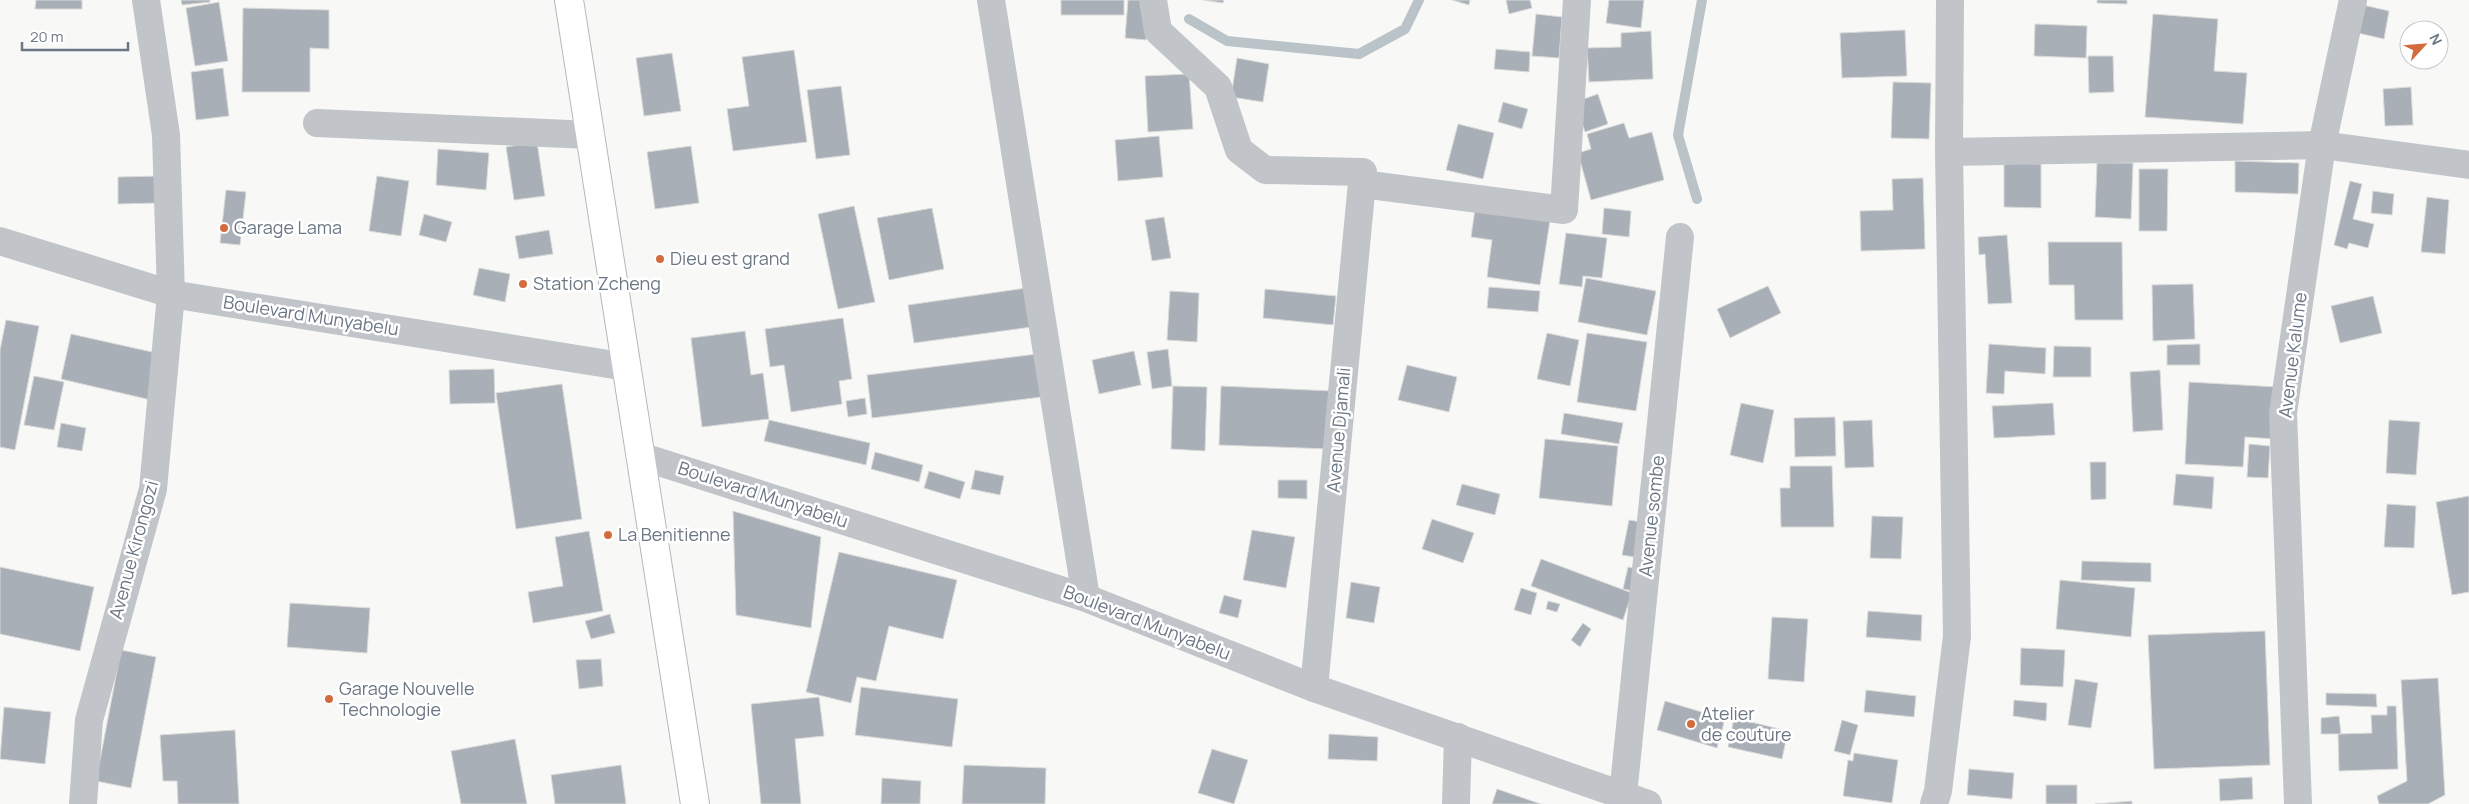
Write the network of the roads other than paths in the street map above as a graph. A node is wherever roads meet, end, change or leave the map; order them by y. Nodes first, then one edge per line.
1 (146, 0) edge
2 (569, 0) edge
3 (991, 0) edge
4 (1153, 0) edge
5 (1577, 0) edge
6 (1950, 0) edge
7 (2353, 0) edge
8 (317, 123) dead end
9 (591, 135) junction
10 (2322, 145) junction
11 (1949, 152) junction
12 (2469, 165) edge
13 (1362, 178) junction
14 (1680, 236) dead end
15 (0, 241) edge
16 (171, 294) junction
17 (627, 368) junction
18 (640, 456) junction
19 (1086, 598) junction
20 (1314, 688) junction
21 (1458, 737) junction
22 (1623, 796) junction
23 (83, 804) edge
24 (695, 804) edge
25 (1456, 804) edge
26 (1648, 804) edge
27 (1934, 804) edge
28 (2298, 804) edge

1 - 16 street, Avenue Kirongozi
2 - 9 highway
3 - 19 street
4 - 13 street
5 - 13 street
6 - 11 street
7 - 10 street, Avenue Kalume
8 - 9 street
9 - 17 highway
10 - 11 street
10 - 12 street
10 - 28 street, Avenue Kalume
11 - 27 street
13 - 20 street, Avenue Djamali
14 - 22 street, Avenue sombe
15 - 16 street, Boulevard Munyabelu
16 - 17 street, Boulevard Munyabelu
16 - 23 street, Avenue Kirongozi
17 - 18 highway
18 - 19 street, Boulevard Munyabelu
18 - 24 highway
19 - 20 street, Boulevard Munyabelu
20 - 21 street, Boulevard Munyabelu
21 - 22 street, Boulevard Munyabelu
21 - 25 street
22 - 26 street, Boulevard Munyabelu

